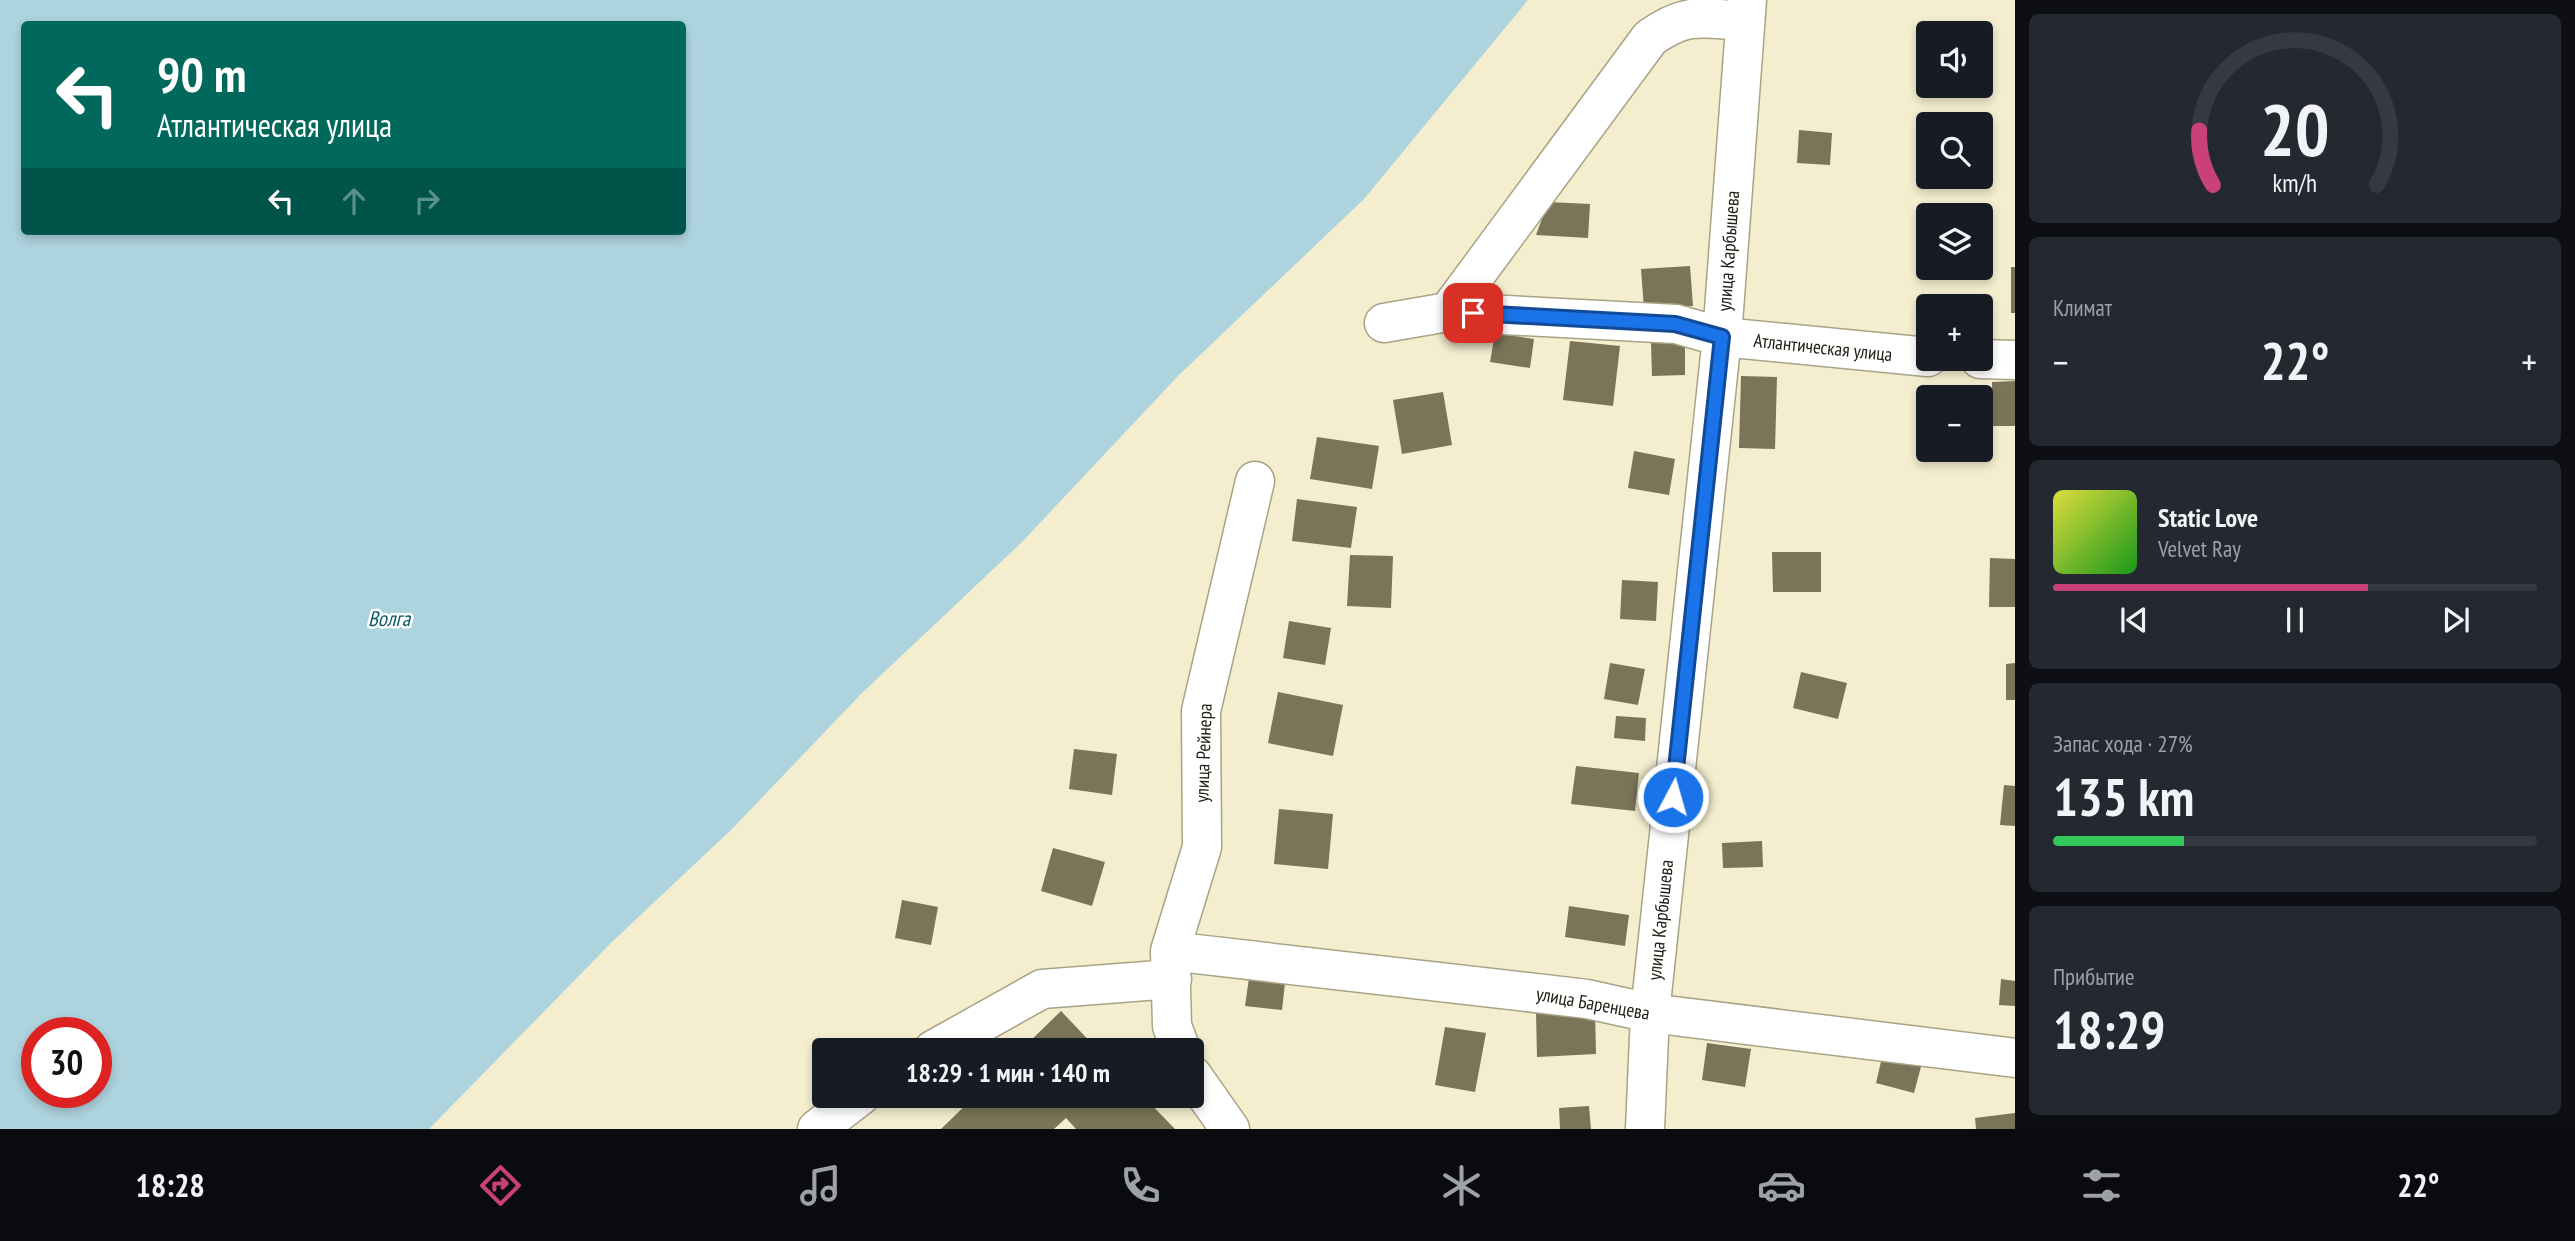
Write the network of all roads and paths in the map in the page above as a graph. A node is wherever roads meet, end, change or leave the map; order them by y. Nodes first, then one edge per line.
1 (1746, 10) edge
2 (1448, 312) junction
3 (1384, 323) dead end
4 (1722, 337) junction
5 (1916, 356) edge
6 (1993, 359) edge
7 (2015, 360) edge
8 (1255, 481) dead end
9 (1171, 965) junction
10 (1650, 1013) junction
11 (954, 1038) edge
12 (1176, 1038) edge
13 (2015, 1058) edge
14 (1204, 1092) edge
15 (844, 1108) edge
16 (817, 1129) edge
17 (1230, 1129) edge
18 (1645, 1129) edge

1 - 2 street
1 - 4 street, улица Карбышева
2 - 3 street, Атлантическая улица
2 - 4 street, Атлантическая улица
4 - 5 street, Атлантическая улица
4 - 10 street, улица Карбышева
6 - 7 street
8 - 9 street, улица Рейнера
9 - 10 street, улица Баренцева
9 - 11 street, улица Баренцева
9 - 12 street, улица Рейнера
10 - 13 street, улица Баренцева
10 - 18 street, улица Карбышева
14 - 17 street
15 - 16 street

